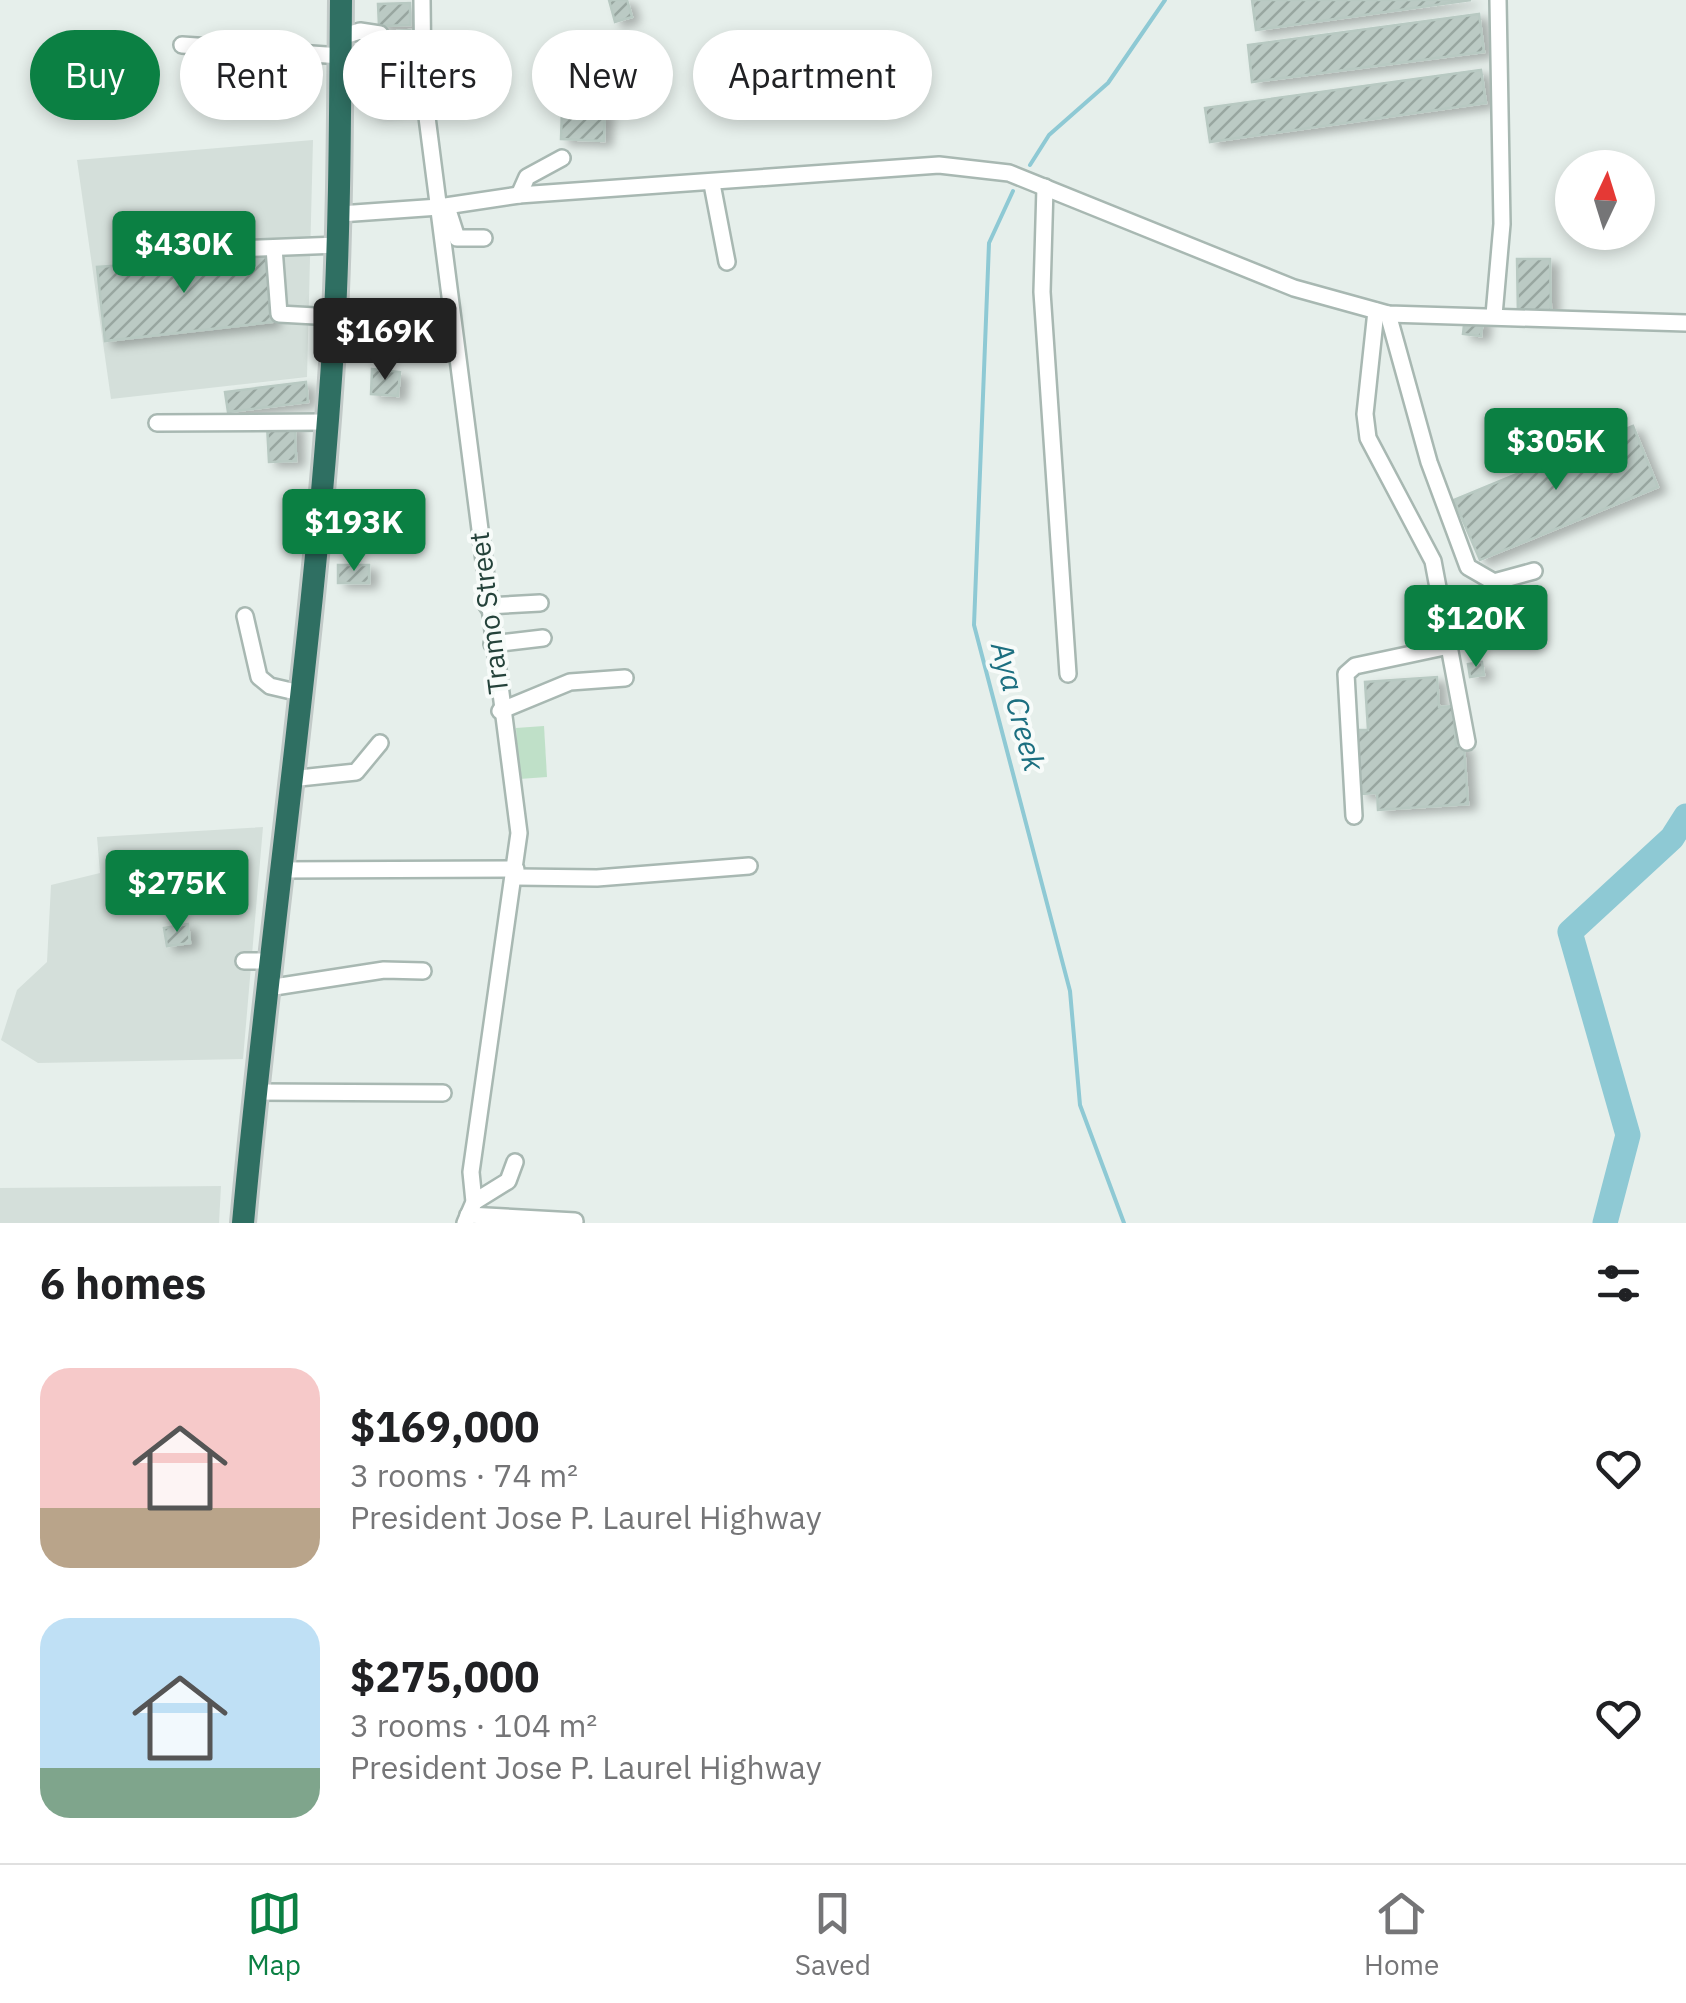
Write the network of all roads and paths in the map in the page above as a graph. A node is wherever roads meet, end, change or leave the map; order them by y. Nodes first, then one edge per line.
1 (341, 0) edge
2 (422, 0) edge
3 (1498, 0) edge
4 (323, 47) edge
5 (341, 47) junction
6 (562, 158) dead end
7 (712, 184) junction
8 (1046, 187) junction
9 (518, 194) junction
10 (443, 207) junction
11 (340, 214) junction
12 (484, 238) dead end
13 (338, 245) junction
14 (274, 248) junction
15 (154, 252) dead end
16 (727, 262) dead end
17 (1382, 312) junction
18 (1494, 315) junction
19 (334, 317) junction
20 (1686, 322) edge
21 (326, 422) junction
22 (157, 424) dead end
23 (1534, 571) dead end
24 (540, 603) dead end
25 (488, 606) junction
26 (246, 616) dead end
27 (542, 638) dead end
28 (492, 644) junction
29 (1449, 646) junction
30 (1068, 674) dead end
31 (626, 678) dead end
32 (300, 694) junction
33 (500, 711) junction
34 (1467, 742) dead end
35 (380, 743) dead end
36 (290, 780) junction
37 (1354, 816) dead end
38 (749, 866) dead end
39 (280, 870) junction
40 (516, 873) junction
41 (244, 961) dead end
42 (270, 961) junction
43 (422, 972) dead end
44 (268, 988) junction
45 (256, 1092) junction
46 (444, 1093) dead end
47 (515, 1162) dead end
48 (469, 1213) edge
49 (575, 1221) edge
50 (243, 1223) edge

1 - 5 highway
2 - 10 street, Tramo Street
3 - 18 street
4 - 5 street
5 - 11 highway
6 - 9 street
7 - 8 street
7 - 9 street
7 - 16 street
8 - 17 street
8 - 30 street
9 - 10 street
10 - 11 street
10 - 12 street
10 - 25 street, Tramo Street
11 - 13 highway
13 - 14 street
13 - 19 highway
14 - 15 street
14 - 19 street
17 - 18 street
17 - 23 street
17 - 29 street
18 - 20 street
19 - 21 highway
21 - 22 street
21 - 32 highway
24 - 25 street
25 - 28 street, Tramo Street
26 - 32 street
27 - 28 street
28 - 33 street, Tramo Street
29 - 34 street
29 - 37 street
31 - 33 street
32 - 36 highway
33 - 40 street, Tramo Street
35 - 36 street
36 - 39 highway
38 - 40 street
39 - 40 street
39 - 42 highway
40 - 48 street, Tramo Street
41 - 42 street
42 - 44 highway
43 - 44 street
44 - 45 highway
45 - 46 street
45 - 50 highway
47 - 48 street
48 - 49 street

